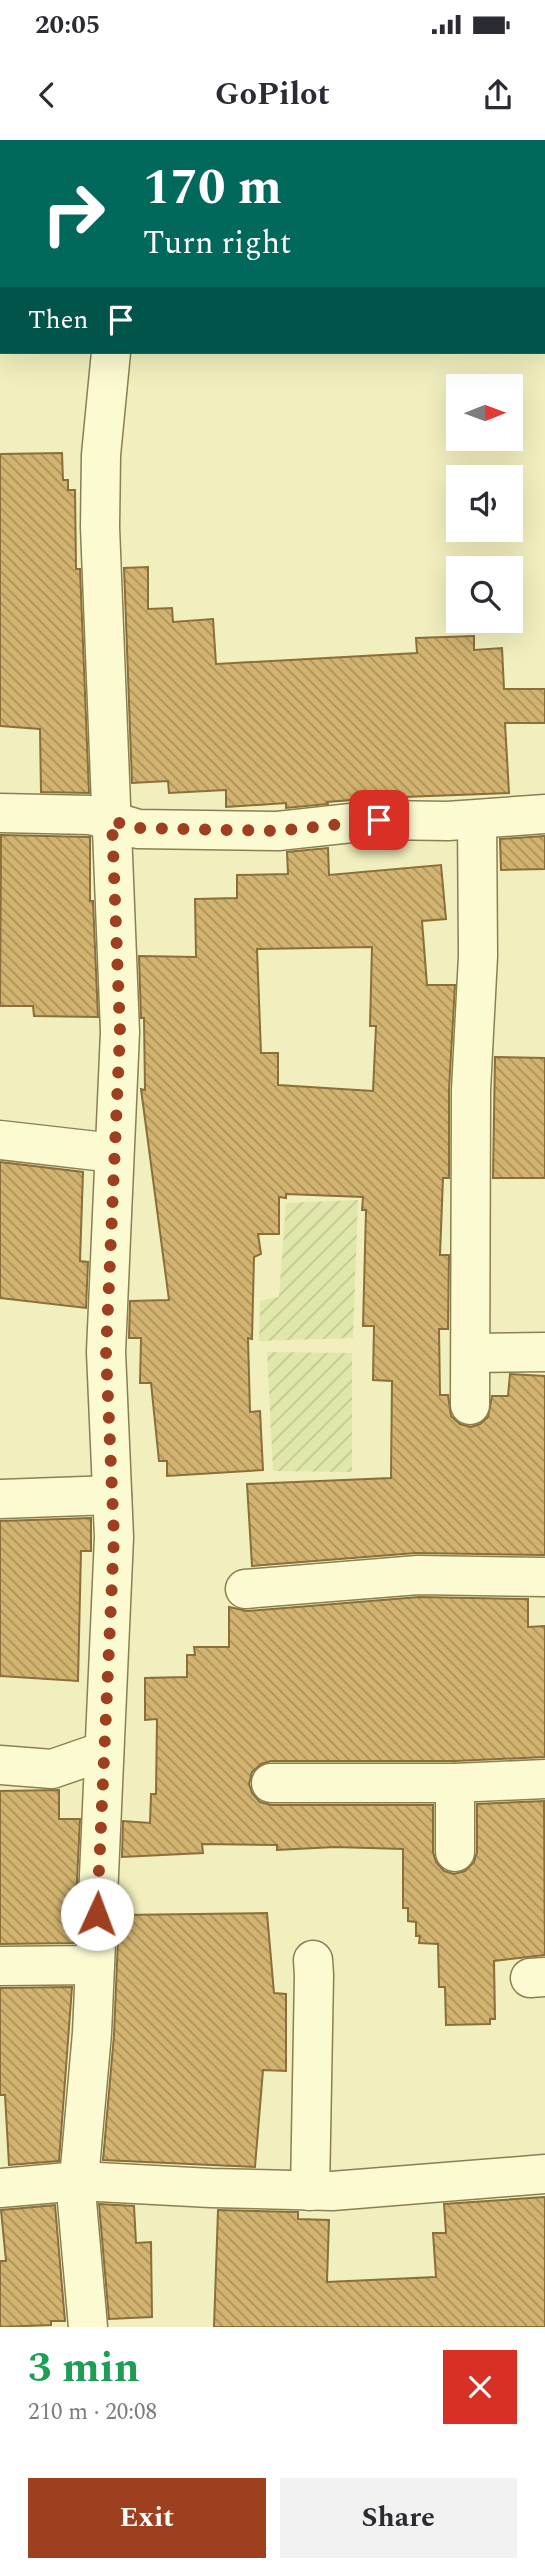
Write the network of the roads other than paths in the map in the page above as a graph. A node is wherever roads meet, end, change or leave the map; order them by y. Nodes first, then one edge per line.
1 (111, 354) edge
2 (0, 813) edge
3 (545, 814) edge
4 (477, 820) junction
5 (112, 821) junction
6 (0, 1140) edge
7 (114, 1153) junction
8 (545, 1352) edge
9 (471, 1353) junction
10 (470, 1405) dead end
11 (112, 1495) junction
12 (0, 1499) edge
13 (545, 1577) edge
14 (245, 1589) dead end
15 (104, 1751) junction
16 (0, 1765) edge
17 (545, 1779) edge
18 (271, 1783) dead end
19 (456, 1783) junction
20 (455, 1852) dead end
21 (313, 1960) dead end
22 (95, 1965) junction
23 (0, 1966) edge
24 (545, 2174) edge
25 (79, 2181) junction
26 (0, 2188) edge
27 (310, 2191) junction
28 (88, 2327) edge

1 - 5 street
2 - 5 street
3 - 4 street
4 - 5 street
4 - 9 street
5 - 7 street
6 - 7 street
7 - 11 street
8 - 9 street
9 - 10 street
11 - 12 street
11 - 15 street
13 - 14 street
15 - 16 street
15 - 22 street
17 - 19 street
18 - 19 street
19 - 20 street
21 - 27 street
22 - 23 street
22 - 25 street
24 - 27 street
25 - 26 street
25 - 27 street
25 - 28 street

